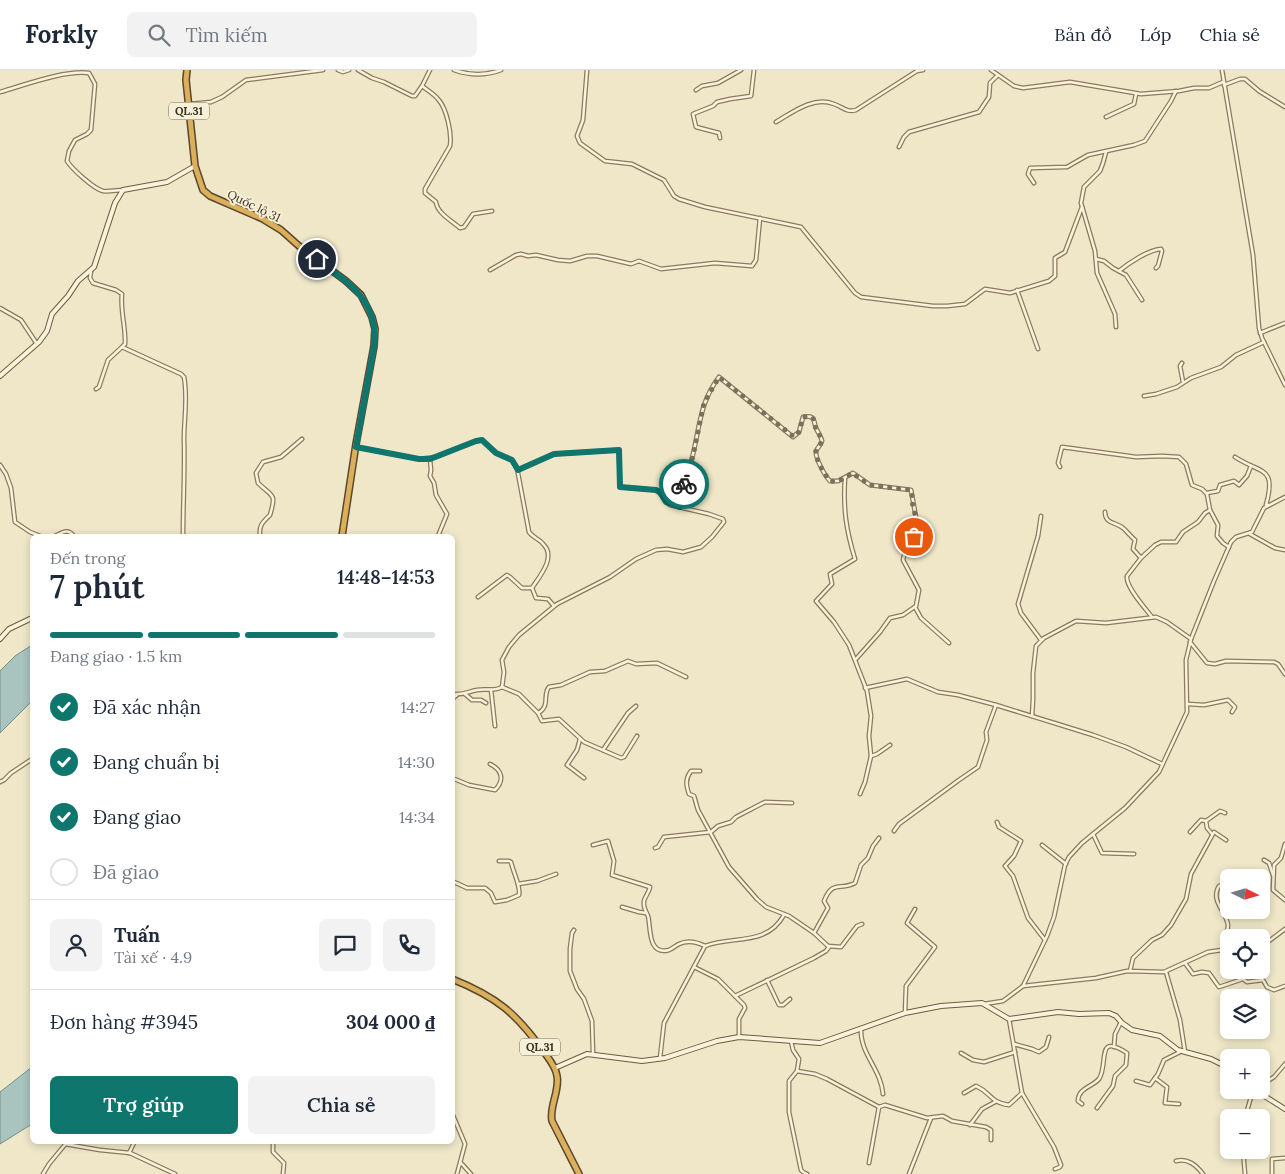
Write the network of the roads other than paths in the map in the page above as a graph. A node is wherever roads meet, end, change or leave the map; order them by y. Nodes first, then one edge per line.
1 (80, 70) edge
2 (187, 70) edge
3 (270, 70) edge
4 (323, 70) edge
5 (338, 70) edge
6 (349, 70) edge
7 (358, 70) edge
8 (430, 70) edge
9 (454, 70) edge
10 (501, 70) edge
11 (587, 70) edge
12 (741, 70) edge
13 (754, 70) edge
14 (923, 70) edge
15 (991, 70) edge
16 (1222, 70) edge
17 (998, 75) junction
18 (270, 76) junction
19 (1224, 83) junction
20 (422, 86) junction
21 (696, 90) dead end
22 (0, 92) edge
23 (1176, 92) junction
24 (1136, 94) junction
25 (188, 104) junction
26 (1285, 107) edge
27 (1106, 117) dead end
28 (776, 122) dead end
29 (720, 138) dead end
30 (899, 147) dead end
31 (1106, 152) junction
32 (195, 166) junction
33 (1034, 183) dead end
34 (123, 190) junction
35 (1082, 208) junction
36 (492, 211) dead end
37 (760, 218) junction
38 (1096, 259) junction
39 (1156, 268) dead end
40 (490, 270) dead end
41 (91, 271) junction
42 (1119, 272) junction
43 (1017, 290) junction
44 (1142, 300) dead end
45 (0, 308) edge
46 (1285, 322) edge
47 (1116, 327) dead end
48 (1260, 333) junction
49 (1264, 342) junction
50 (37, 344) junction
51 (122, 348) junction
52 (1038, 349) dead end
53 (1182, 363) dead end
54 (0, 376) edge
55 (1183, 382) junction
56 (1285, 385) edge
57 (96, 389) dead end
58 (1144, 396) dead end
59 (302, 439) dead end
60 (356, 447) junction
61 (1235, 457) dead end
62 (430, 459) junction
63 (0, 465) edge
64 (1060, 466) dead end
65 (1251, 466) junction
66 (518, 470) junction
67 (844, 478) junction
68 (1207, 493) junction
69 (1285, 497) edge
70 (1269, 505) junction
71 (680, 507) junction
72 (1210, 510) junction
73 (1105, 512) dead end
74 (1042, 516) dead end
75 (35, 534) edge
76 (59, 534) edge
77 (72, 534) edge
78 (184, 534) edge
79 (260, 534) edge
80 (342, 534) edge
81 (439, 534) edge
82 (1250, 534) junction
83 (1229, 547) junction
84 (1285, 550) edge
85 (1141, 558) junction
86 (532, 588) junction
87 (478, 597) dead end
88 (554, 606) junction
89 (915, 607) junction
90 (1152, 617) junction
91 (30, 619) edge
92 (0, 640) edge
93 (1041, 640) junction
94 (1190, 640) junction
95 (949, 644) dead end
96 (856, 659) junction
97 (1285, 674) edge
98 (686, 677) dead end
99 (502, 687) junction
100 (865, 688) junction
101 (491, 690) junction
102 (465, 694) junction
103 (457, 695) edge
104 (486, 702) dead end
105 (1188, 704) junction
106 (996, 705) junction
107 (636, 706) dead end
108 (1232, 712) dead end
109 (538, 713) junction
110 (1032, 716) junction
111 (495, 726) dead end
112 (637, 736) dead end
113 (580, 739) junction
114 (890, 745) dead end
115 (603, 750) junction
116 (872, 756) junction
117 (30, 760) edge
118 (490, 764) dead end
119 (1162, 764) junction
120 (700, 771) dead end
121 (584, 778) dead end
122 (455, 779) edge
123 (0, 782) edge
124 (860, 794) dead end
125 (792, 803) dead end
126 (1226, 813) dead end
127 (1206, 821) junction
128 (997, 822) dead end
129 (894, 831) dead end
130 (711, 832) junction
131 (1190, 832) dead end
132 (1093, 834) junction
133 (1212, 834) junction
134 (879, 838) dead end
135 (1226, 840) dead end
136 (1285, 844) edge
137 (593, 845) dead end
138 (1042, 845) dead end
139 (654, 848) dead end
140 (1134, 854) dead end
141 (1264, 860) dead end
142 (499, 861) dead end
143 (1066, 864) junction
144 (556, 874) dead end
145 (1274, 876) junction
146 (455, 882) edge
147 (518, 884) junction
148 (1220, 886) edge
149 (1285, 900) edge
150 (622, 907) dead end
151 (915, 908) dead end
152 (1220, 908) edge
153 (646, 912) junction
154 (784, 915) junction
155 (862, 924) dead end
156 (1285, 929) edge
157 (574, 930) dead end
158 (814, 933) junction
159 (1045, 940) junction
160 (1270, 940) edge
161 (705, 946) junction
162 (828, 946) junction
163 (1220, 950) edge
164 (1185, 963) junction
165 (694, 967) junction
166 (1130, 971) junction
167 (1166, 972) junction
168 (455, 980) edge
169 (767, 980) junction
170 (1023, 986) junction
171 (1285, 986) edge
172 (736, 996) junction
173 (790, 999) dead end
174 (984, 1004) junction
175 (905, 1013) junction
176 (1009, 1019) junction
177 (1121, 1022) junction
178 (861, 1028) junction
179 (739, 1037) junction
180 (1049, 1037) dead end
181 (791, 1042) junction
182 (1014, 1044) junction
183 (1114, 1047) junction
184 (1015, 1052) junction
185 (1184, 1052) junction
186 (961, 1053) dead end
187 (593, 1054) junction
188 (660, 1059) junction
189 (1220, 1064) edge
190 (1285, 1064) edge
191 (555, 1068) junction
192 (797, 1071) junction
193 (1155, 1078) junction
194 (1270, 1079) edge
195 (1136, 1081) dead end
196 (964, 1093) dead end
197 (1022, 1093) junction
198 (883, 1094) dead end
199 (1269, 1099) edge
200 (995, 1102) junction
201 (1082, 1104) dead end
202 (1178, 1104) dead end
203 (879, 1107) junction
204 (1097, 1108) dead end
205 (1285, 1109) edge
206 (931, 1118) junction
207 (455, 1120) edge
208 (970, 1125) junction
209 (992, 1140) dead end
210 (65, 1144) edge
211 (71, 1144) edge
212 (134, 1144) edge
213 (273, 1144) edge
214 (129, 1153) junction
215 (1285, 1158) edge
216 (1244, 1159) edge
217 (1176, 1161) dead end
218 (460, 1163) junction
219 (869, 1164) dead end
220 (1055, 1169) dead end
221 (43, 1174) edge
222 (175, 1174) edge
223 (283, 1174) edge
224 (457, 1174) edge
225 (471, 1174) edge
226 (579, 1174) edge
227 (808, 1174) edge
228 (909, 1174) edge
229 (1203, 1174) edge
230 (1245, 1174) edge
231 (1272, 1174) edge

1 - 22 street
1 - 34 street
2 - 25 highway, Quốc lộ 31 / QL.31
3 - 18 street
4 - 18 street
5 - 6 street
7 - 20 street
8 - 20 street
9 - 10 street
11 - 37 street
12 - 21 street
13 - 29 street
14 - 28 street
15 - 17 street
16 - 19 street
17 - 24 street
17 - 30 street
18 - 25 street
19 - 23 street
19 - 26 street
19 - 48 street
20 - 36 street
23 - 24 street
23 - 31 street
24 - 27 street
25 - 32 highway, Quốc lộ 31 / QL.31
31 - 33 street
31 - 35 street
32 - 34 street
32 - 60 highway, Quốc lộ 31 / QL.31
34 - 41 street
35 - 38 street
35 - 43 street
37 - 40 street
37 - 43 street
38 - 42 street
38 - 47 street
39 - 42 street
41 - 50 street
41 - 51 street
42 - 44 street
43 - 52 street
45 - 50 street
46 - 48 street
48 - 49 street
49 - 55 street
49 - 56 street
50 - 54 street
51 - 57 street
51 - 78 street
53 - 55 street
55 - 58 street
59 - 79 street
60 - 62 street
60 - 80 highway, Quốc lộ 31 / QL.31
61 - 65 street
62 - 66 street
62 - 81 street
63 - 75 street
64 - 68 street
65 - 68 street
65 - 70 street
66 - 71 street
66 - 86 street
67 - 71 street
67 - 89 street
67 - 96 street
68 - 72 street
69 - 70 street
70 - 82 street
71 - 88 street
72 - 83 street
72 - 85 street
73 - 85 street
74 - 93 street
76 - 77 street
82 - 83 street
82 - 84 street
83 - 94 street
85 - 90 street
86 - 87 street
86 - 88 street
88 - 99 street
89 - 95 street
89 - 96 street
90 - 93 street
90 - 94 street
91 - 92 street
93 - 110 street
94 - 97 street
94 - 105 street
96 - 100 street
98 - 109 street
99 - 101 street
99 - 109 street
100 - 106 street
100 - 116 street
101 - 102 street
101 - 111 street
102 - 103 street
102 - 104 street
105 - 108 street
105 - 119 street
106 - 110 street
106 - 129 street
107 - 115 street
109 - 113 street
110 - 119 street
112 - 115 street
113 - 115 street
113 - 121 street
114 - 116 street
116 - 124 street
117 - 123 street
118 - 122 street
119 - 132 street
120 - 130 street
125 - 130 street
126 - 127 street
127 - 131 street
127 - 133 street
128 - 159 street
130 - 139 street
130 - 154 street
132 - 140 street
132 - 143 street
133 - 135 street
133 - 166 street
134 - 158 street
136 - 145 street
137 - 153 street
138 - 143 street
141 - 145 street
142 - 147 street
143 - 159 street
144 - 147 street
145 - 149 street
146 - 147 street
148 - 152 street
150 - 153 street
151 - 175 street
153 - 161 street
154 - 158 street
154 - 161 street
155 - 162 street
156 - 160 street
157 - 187 street
158 - 162 street
159 - 170 street
161 - 165 street
162 - 169 street
163 - 164 street
164 - 167 street
164 - 171 street
165 - 172 street
165 - 188 street
166 - 167 street
166 - 170 street
167 - 185 street
168 - 191 highway, QL.31
169 - 172 street
169 - 173 street
170 - 174 street
172 - 179 street
174 - 175 street
174 - 176 street
175 - 178 street
176 - 177 street
176 - 182 street
177 - 183 street
177 - 185 street
178 - 181 street
178 - 198 street
179 - 181 street
179 - 188 street
180 - 182 street
181 - 192 street
182 - 184 street
183 - 201 street
183 - 204 street
184 - 186 street
184 - 197 street
185 - 189 street
185 - 193 street
187 - 188 street
187 - 191 street
190 - 194 street
191 - 226 highway, QL.31
192 - 203 street
192 - 227 street
193 - 195 street
193 - 202 street
196 - 200 street
197 - 200 street
197 - 220 street
199 - 205 street
200 - 208 street
203 - 206 street
203 - 219 street
206 - 208 street
206 - 228 street
207 - 218 street
208 - 209 street
210 - 221 street
211 - 214 street
212 - 214 street
213 - 223 street
214 - 222 street
215 - 231 street
216 - 230 street
217 - 229 street
218 - 224 street
218 - 225 street

